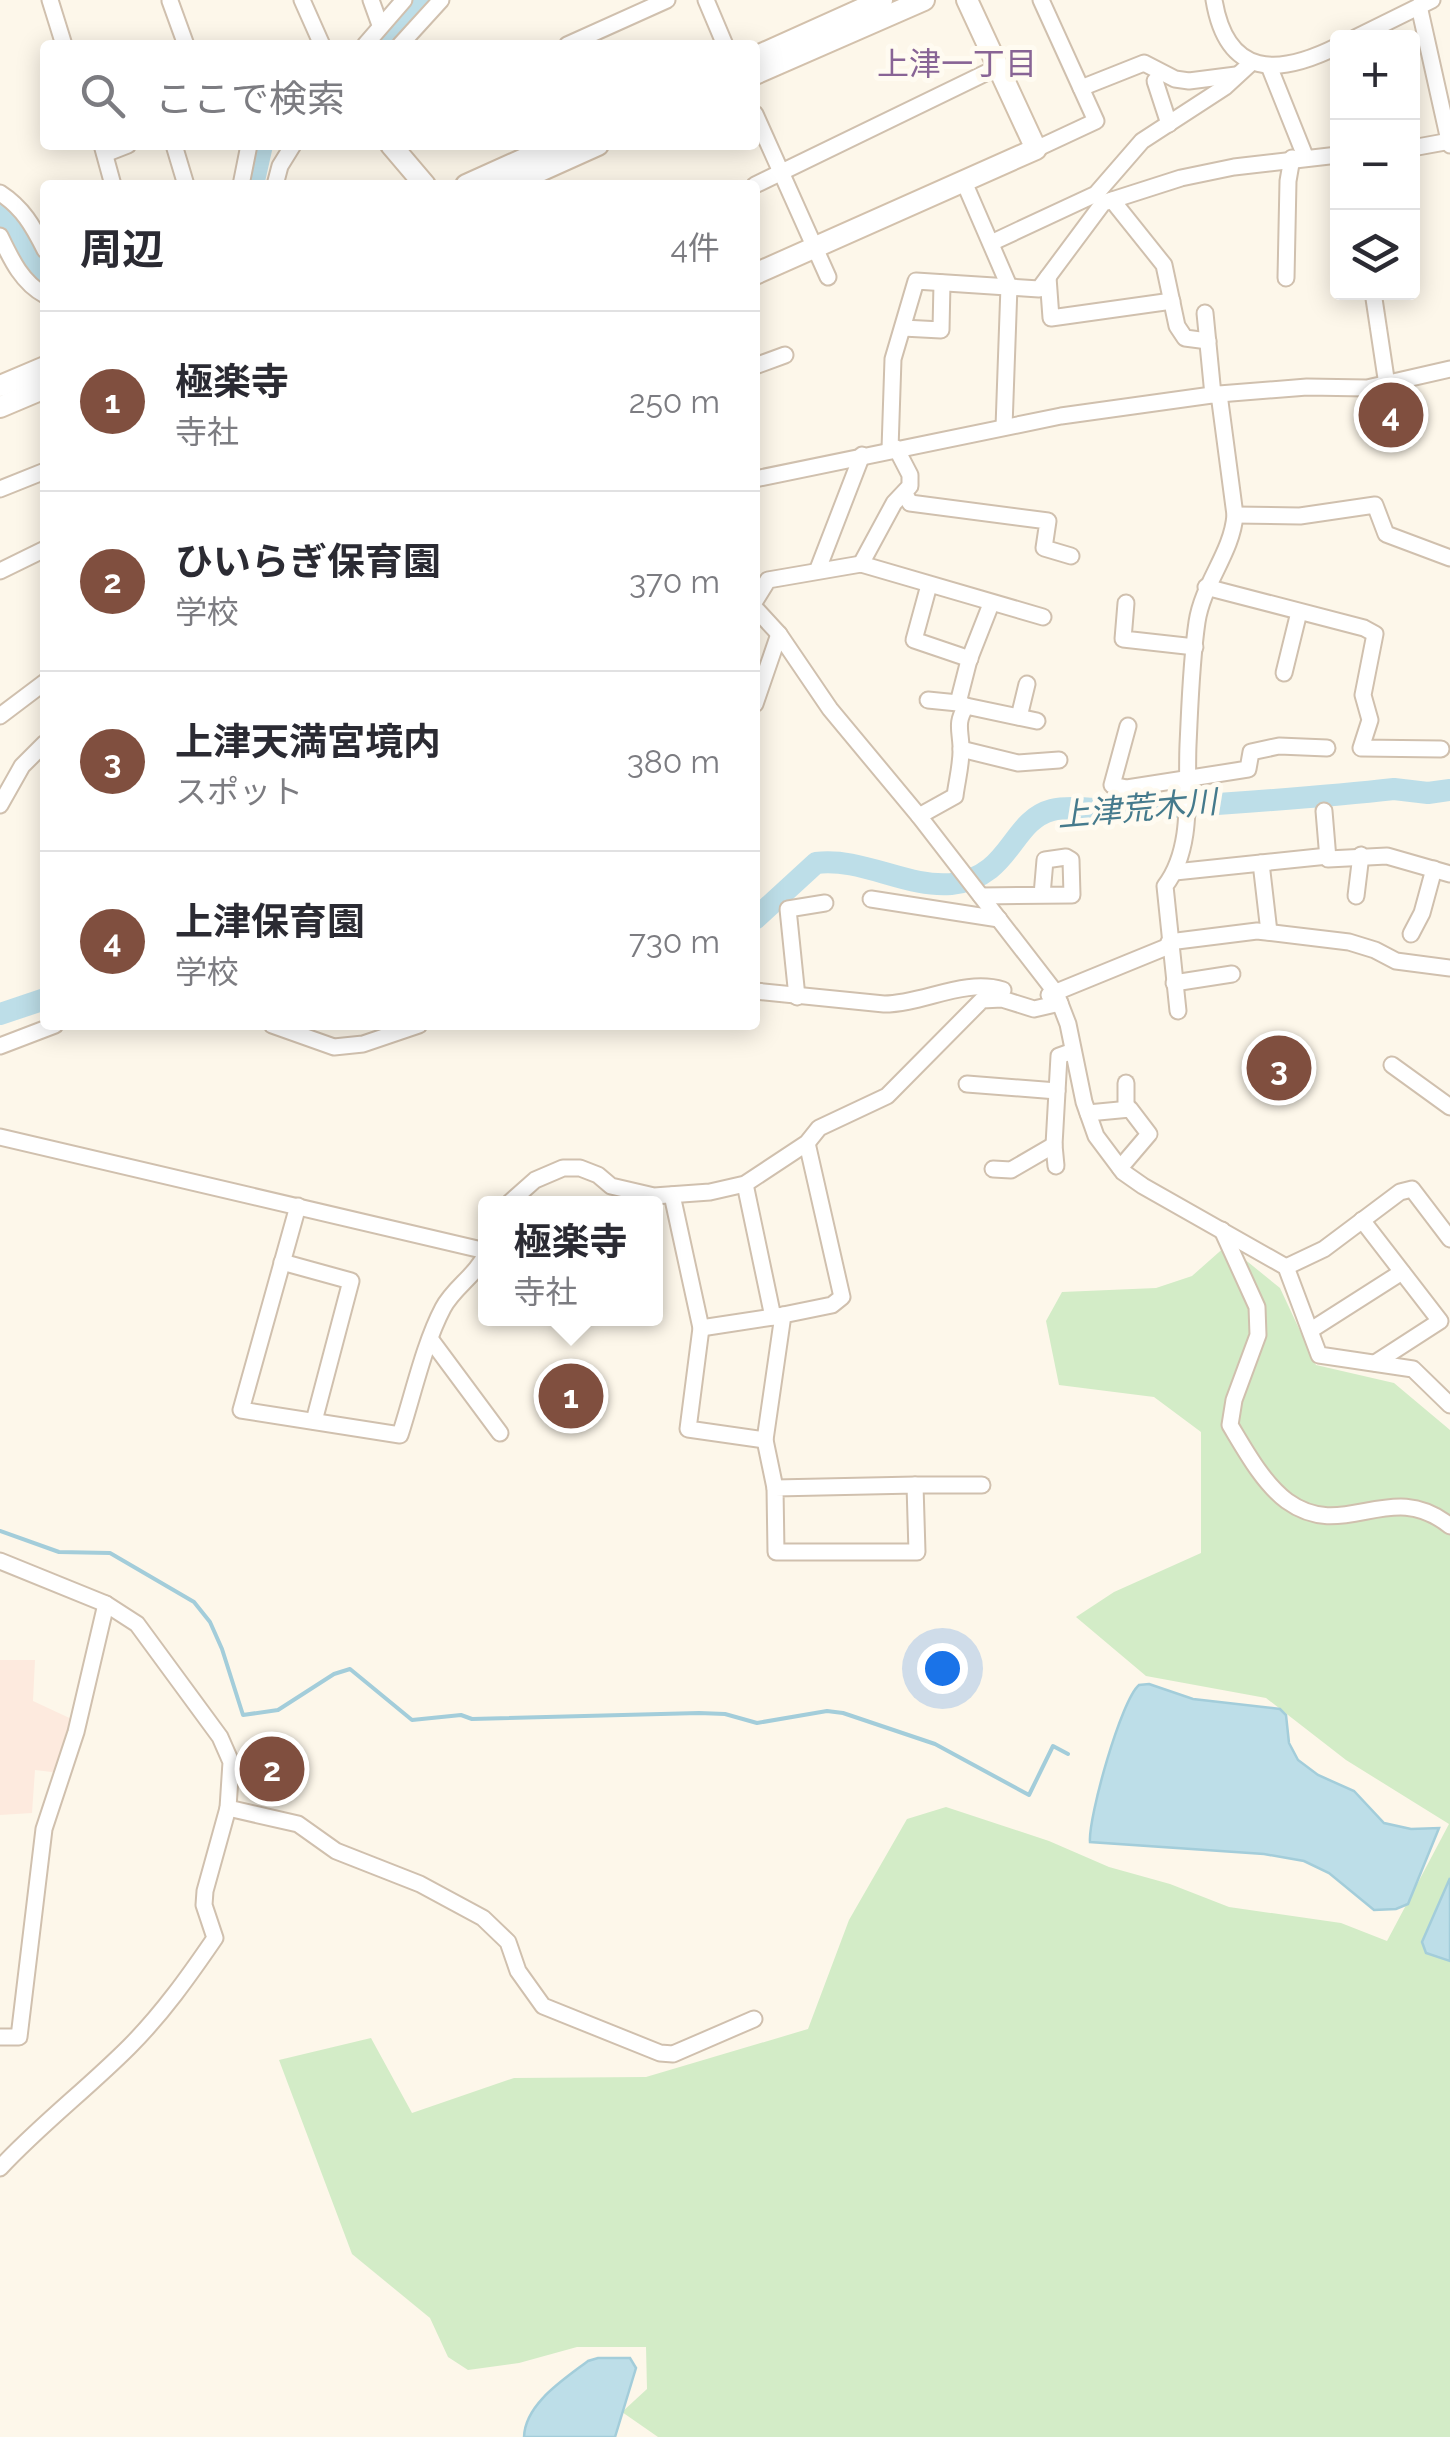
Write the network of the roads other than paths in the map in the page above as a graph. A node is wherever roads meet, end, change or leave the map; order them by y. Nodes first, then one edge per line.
1 (50, 0) edge
2 (302, 0) edge
3 (371, 0) edge
4 (404, 0) edge
5 (441, 0) edge
6 (667, 0) edge
7 (706, 0) edge
8 (882, 0) edge
9 (924, 0) edge
10 (967, 0) edge
11 (1041, 0) edge
12 (1214, 0) edge
13 (170, 1) edge
14 (1426, 3) edge
15 (380, 24) junction
16 (1372, 30) edge
17 (62, 40) edge
18 (184, 40) edge
19 (320, 40) edge
20 (369, 40) edge
21 (408, 40) edge
22 (577, 40) edge
23 (723, 40) edge
24 (1330, 50) edge
25 (760, 55) edge
26 (1269, 66) junction
27 (998, 67) junction
28 (1245, 69) junction
29 (760, 72) edge
30 (1155, 81) dead end
31 (1081, 88) junction
32 (1169, 124) junction
33 (760, 126) edge
34 (1450, 142) edge
35 (1420, 147) edge
36 (1036, 148) junction
37 (104, 150) edge
38 (176, 150) edge
39 (248, 150) edge
40 (289, 150) edge
41 (394, 150) edge
42 (544, 150) edge
43 (587, 150) edge
44 (1330, 155) edge
45 (1299, 157) junction
46 (781, 175) junction
47 (112, 180) edge
48 (184, 180) edge
49 (242, 180) edge
50 (276, 180) edge
51 (421, 180) edge
52 (477, 180) edge
53 (520, 180) edge
54 (964, 182) junction
55 (760, 184) edge
56 (0, 193) edge
57 (1103, 199) junction
58 (0, 236) edge
59 (40, 240) edge
60 (991, 243) junction
61 (815, 248) junction
62 (760, 272) edge
63 (828, 277) dead end
64 (1048, 277) junction
65 (1286, 278) dead end
66 (942, 282) junction
67 (1009, 286) junction
68 (40, 292) edge
69 (1373, 300) edge
70 (1172, 302) junction
71 (1205, 313) dead end
72 (902, 328) junction
73 (1208, 341) junction
74 (785, 355) dead end
75 (760, 364) edge
76 (40, 369) edge
77 (1450, 369) edge
78 (1387, 385) junction
79 (0, 386) edge
80 (40, 390) edge
81 (1216, 394) junction
82 (0, 407) edge
83 (1004, 427) junction
84 (893, 449) junction
85 (862, 455) junction
86 (40, 472) edge
87 (760, 477) edge
88 (0, 488) edge
89 (904, 494) junction
90 (1235, 515) junction
91 (40, 552) edge
92 (1072, 556) dead end
93 (1450, 558) edge
94 (861, 564) junction
95 (818, 569) junction
96 (0, 571) edge
97 (930, 585) junction
98 (1206, 587) junction
99 (760, 595) edge
100 (1126, 603) dead end
101 (990, 604) junction
102 (760, 610) edge
103 (1299, 612) junction
104 (1042, 617) dead end
105 (779, 634) junction
106 (1195, 647) junction
107 (970, 658) junction
108 (1284, 672) dead end
109 (1027, 684) dead end
110 (40, 686) edge
111 (760, 689) edge
112 (928, 700) dead end
113 (962, 704) junction
114 (0, 714) edge
115 (1019, 717) junction
116 (1037, 721) dead end
117 (1128, 726) dead end
118 (40, 747) edge
119 (1328, 748) dead end
120 (961, 749) junction
121 (1442, 749) dead end
122 (1059, 760) dead end
123 (1186, 778) junction
124 (0, 805) edge
125 (1324, 811) dead end
126 (920, 816) junction
127 (1361, 855) junction
128 (1328, 856) junction
129 (1261, 863) junction
130 (1175, 872) junction
131 (1442, 872) edge
132 (1042, 895) dead end
133 (981, 896) junction
134 (1356, 896) dead end
135 (871, 899) dead end
136 (825, 903) dead end
137 (999, 920) junction
138 (1269, 932) junction
139 (1411, 934) dead end
140 (1169, 944) junction
141 (1450, 968) edge
142 (1232, 974) dead end
143 (1174, 982) junction
144 (760, 992) edge
145 (797, 997) junction
146 (1058, 998) junction
147 (1178, 1011) dead end
148 (41, 1030) edge
149 (286, 1030) edge
150 (404, 1030) edge
151 (0, 1046) edge
152 (1073, 1051) junction
153 (1392, 1065) dead end
154 (1126, 1083) dead end
155 (967, 1084) dead end
156 (1057, 1091) junction
157 (1450, 1106) edge
158 (1126, 1109) junction
159 (1088, 1112) junction
160 (0, 1137) edge
161 (807, 1143) junction
162 (1054, 1145) junction
163 (1056, 1166) dead end
164 (1120, 1168) junction
165 (993, 1169) dead end
166 (745, 1184) junction
167 (517, 1196) edge
168 (672, 1196) junction
169 (298, 1206) junction
170 (1362, 1220) junction
171 (1222, 1230) junction
172 (1450, 1239) edge
173 (478, 1250) edge
174 (282, 1262) junction
175 (1286, 1267) junction
176 (478, 1268) edge
177 (1402, 1272) junction
178 (778, 1316) junction
179 (701, 1328) junction
180 (1310, 1330) junction
181 (431, 1340) junction
182 (1375, 1363) junction
183 (1450, 1405) edge
184 (314, 1421) junction
185 (500, 1434) dead end
186 (764, 1440) junction
187 (982, 1484) dead end
188 (916, 1485) junction
189 (775, 1488) junction
190 (1450, 1526) edge
191 (0, 1561) edge
192 (106, 1604) junction
193 (228, 1808) junction
194 (754, 2019) dead end
195 (0, 2037) edge
196 (0, 2168) edge

1 - 17 street
2 - 19 street
3 - 15 street
4 - 15 street
5 - 21 street
6 - 22 street
7 - 23 street
8 - 25 street
9 - 29 street
10 - 27 street
11 - 31 street
12 - 28 street
13 - 18 street
14 - 16 street
14 - 34 street
15 - 20 street
24 - 26 street
26 - 28 street
26 - 45 street
27 - 36 street
27 - 46 street
28 - 31 street
28 - 32 street
30 - 32 street
31 - 36 street
32 - 57 street
33 - 46 street
34 - 35 street
36 - 54 street
37 - 47 street
38 - 48 street
39 - 49 street
40 - 50 street
41 - 51 street
42 - 52 street
43 - 53 street
44 - 45 street
45 - 57 street
45 - 65 street
46 - 55 street
46 - 61 street
54 - 60 street
54 - 61 street
56 - 59 street
57 - 60 street
57 - 64 street
57 - 70 street
58 - 68 street
60 - 67 street
61 - 62 street
61 - 63 street
64 - 67 street
64 - 70 street
66 - 67 street
66 - 72 street
66 - 72 street
67 - 83 street
69 - 78 street
70 - 73 street
71 - 73 street
72 - 84 street
73 - 81 street
74 - 75 street
76 - 79 street
77 - 78 street
78 - 81 street
80 - 82 street
81 - 83 street
81 - 90 street
83 - 84 street
84 - 85 street
84 - 89 street
85 - 87 street
85 - 95 street
86 - 88 street
89 - 92 street
89 - 94 street
90 - 93 street
90 - 98 street
91 - 96 street
94 - 95 street
94 - 97 street
95 - 99 street
97 - 101 street
97 - 107 street
98 - 103 street
98 - 106 street
100 - 106 street
101 - 104 street
101 - 107 street
102 - 105 street
103 - 108 street
103 - 121 street
105 - 111 street
105 - 126 street
106 - 123 street
107 - 113 street
109 - 115 street
110 - 114 street
112 - 113 street
113 - 115 street
113 - 120 street
115 - 116 street
117 - 123 street
118 - 124 street
119 - 123 street
120 - 122 street
120 - 126 street
123 - 130 street
125 - 128 street
126 - 133 street
127 - 128 street
127 - 131 street
127 - 134 street
128 - 129 street
129 - 130 street
129 - 138 street
130 - 140 street
131 - 139 street
132 - 133 street
133 - 137 street
135 - 137 street
136 - 145 street
137 - 146 street
138 - 140 street
138 - 141 street
140 - 143 street
140 - 146 street
142 - 143 street
143 - 147 street
144 - 145 street
145 - 146 street
146 - 152 street
146 - 161 street
148 - 151 street
149 - 150 street
152 - 156 street
152 - 159 street
153 - 157 street
154 - 158 street
155 - 156 street
156 - 162 street
158 - 159 street
158 - 164 street
159 - 164 street
160 - 169 street
161 - 166 street
161 - 178 street
162 - 163 street
162 - 165 street
164 - 171 street
166 - 168 street
166 - 178 street
167 - 168 street
168 - 179 street
169 - 173 street
169 - 174 street
170 - 172 street
170 - 175 street
170 - 177 street
171 - 175 street
171 - 190 street
174 - 184 street
174 - 184 street
175 - 180 street
176 - 181 street
177 - 180 street
177 - 182 street
178 - 179 street
178 - 186 street
179 - 186 street
180 - 182 street
181 - 184 street
181 - 185 street
182 - 183 street
186 - 189 street
187 - 188 street
188 - 189 street
188 - 189 street
191 - 192 street
192 - 193 street
192 - 195 street
193 - 194 street
193 - 196 street

